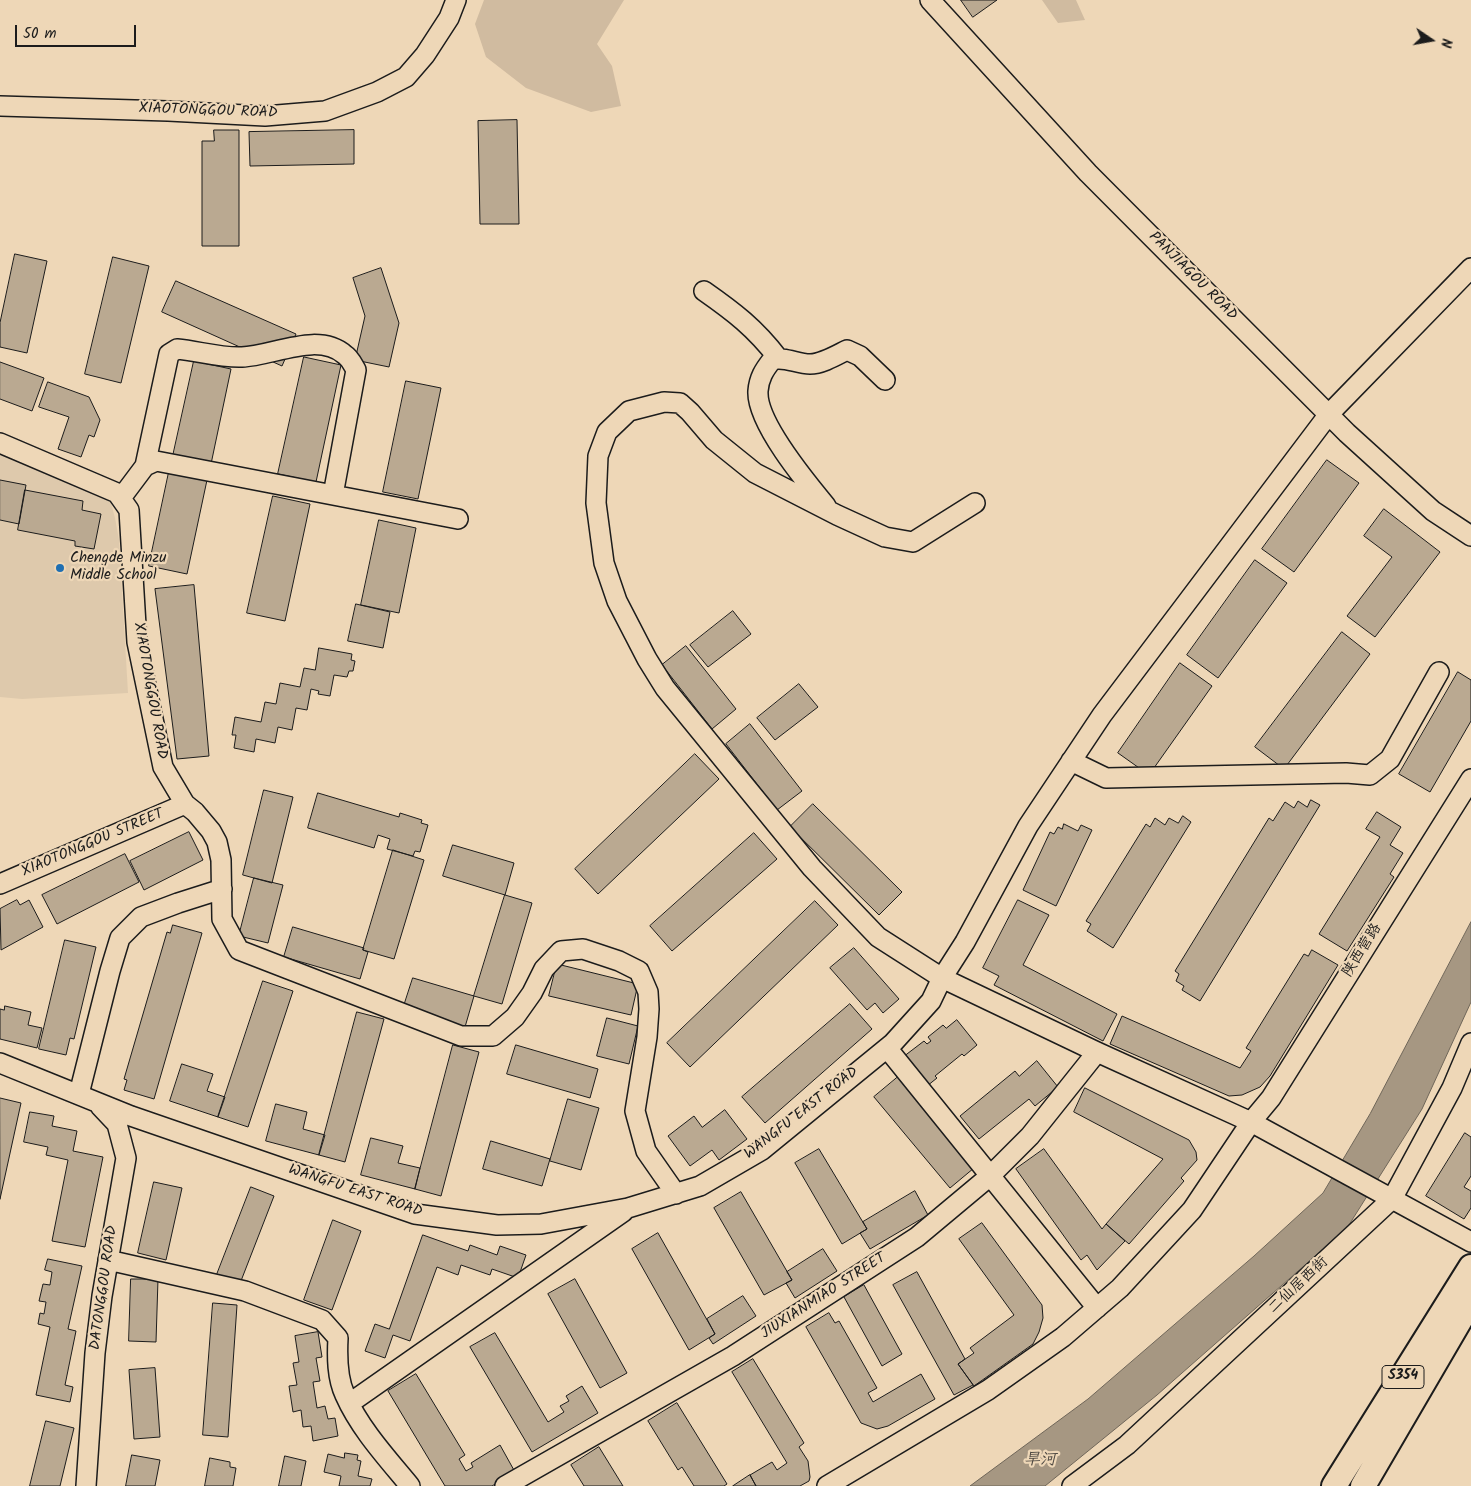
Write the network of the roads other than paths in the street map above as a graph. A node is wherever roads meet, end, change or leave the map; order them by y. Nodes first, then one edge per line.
1 (456, 0) edge
2 (930, 0) edge
3 (0, 106) edge
4 (1471, 268) edge
5 (704, 291) dead end
6 (778, 358) junction
7 (885, 380) dead end
8 (1329, 414) junction
9 (0, 443) edge
10 (145, 466) junction
11 (333, 495) junction
12 (121, 498) junction
13 (975, 503) dead end
14 (829, 511) junction
15 (458, 519) dead end
16 (1471, 536) edge
17 (1439, 672) dead end
18 (1071, 761) junction
19 (1471, 779) edge
20 (185, 804) junction
21 (0, 884) edge
22 (222, 889) junction
23 (942, 978) junction
24 (1471, 1043) edge
25 (887, 1048) junction
26 (1097, 1052) junction
27 (0, 1063) edge
28 (87, 1098) junction
29 (1251, 1122) junction
30 (990, 1176) junction
31 (676, 1194) junction
32 (1385, 1196) junction
33 (628, 1208) junction
34 (1471, 1242) edge
35 (108, 1260) junction
36 (1471, 1267) edge
37 (1471, 1301) edge
38 (1097, 1308) junction
39 (350, 1403) junction
40 (86, 1486) edge
41 (410, 1486) edge
42 (505, 1486) edge
43 (827, 1486) edge
44 (1072, 1486) edge
45 (1334, 1486) edge
46 (1363, 1486) edge

1 - 3 street, XIAOTONGGOU ROAD
2 - 8 street, PANJIAGOU ROAD
4 - 8 street, WANGFU EAST ROAD
5 - 6 street
6 - 7 street
6 - 14 street
8 - 16 street, PANJIAGOU ROAD
8 - 18 street, WANGFU EAST ROAD
9 - 12 street
10 - 11 street
10 - 11 street
10 - 12 street
11 - 15 street
12 - 20 street, XIAOTONGGOU ROAD
13 - 14 street
14 - 23 street
17 - 18 street
18 - 23 street, WANGFU EAST ROAD
19 - 29 street, 陕西营路
20 - 21 street, XIAOTONGGOU STREET
20 - 22 street, XIAOTONGGOU ROAD
22 - 28 street
22 - 31 street, XIAOTONGGOU ROAD
23 - 25 street, WANGFU EAST ROAD
23 - 26 street
24 - 32 street, 二仙居西街
25 - 30 street
25 - 31 street, WANGFU EAST ROAD
26 - 29 street
26 - 30 street, JIUXIANMIAO STREET
27 - 28 street, WANGFU EAST ROAD
28 - 33 street, WANGFU EAST ROAD
28 - 35 street, DATONGGOU ROAD
29 - 32 street
29 - 38 street, 陕西营路
30 - 38 street
30 - 42 street, JIUXIANMIAO STREET
31 - 33 street, WANGFU EAST ROAD
32 - 34 street
32 - 44 street, 二仙居西街
33 - 39 street
35 - 39 street
35 - 40 street, DATONGGOU ROAD
36 - 45 main road, S354
37 - 46 main road, S354
38 - 43 street, 陕西营路
39 - 41 street

